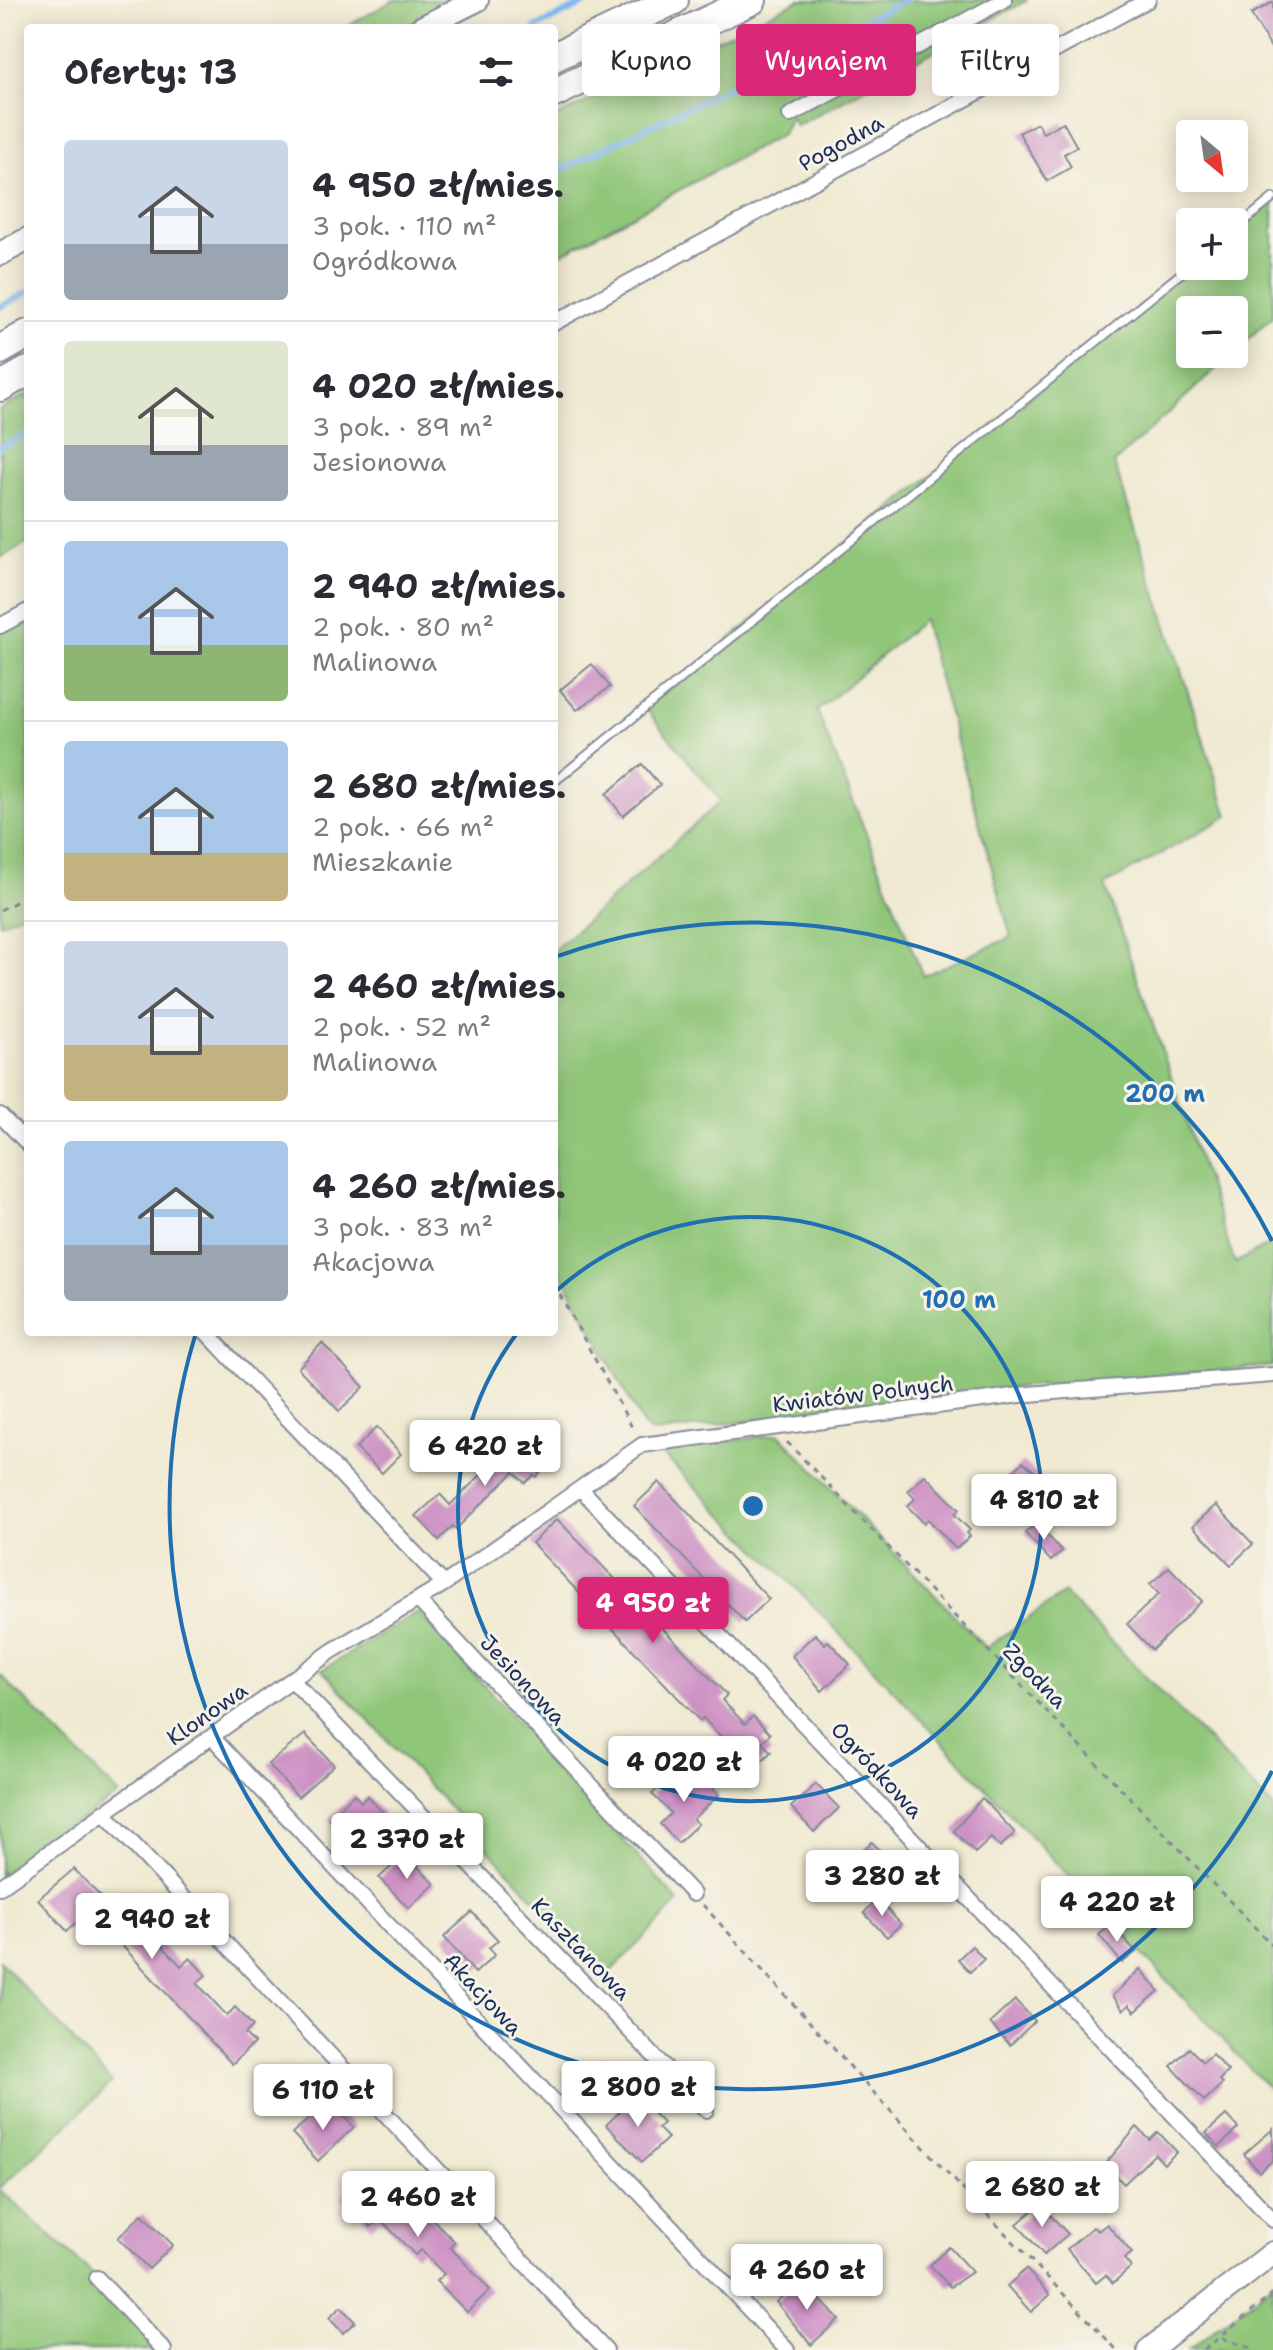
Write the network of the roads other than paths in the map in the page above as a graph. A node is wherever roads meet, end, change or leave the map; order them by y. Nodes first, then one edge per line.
1 (477, 0) edge
2 (674, 0) edge
3 (752, 0) edge
4 (1004, 0) edge
5 (1148, 0) edge
6 (429, 24) edge
7 (558, 55) edge
8 (558, 91) edge
9 (790, 115) dead end
10 (1273, 198) edge
11 (1248, 219) edge
12 (24, 241) edge
13 (0, 254) edge
14 (1176, 277) edge
15 (558, 321) edge
16 (24, 336) edge
17 (0, 350) edge
18 (24, 373) edge
19 (0, 387) edge
20 (24, 613) edge
21 (0, 626) edge
22 (558, 779) edge
23 (0, 1115) edge
24 (24, 1140) edge
25 (210, 1336) edge
26 (1273, 1375) edge
27 (642, 1445) joint
28 (581, 1489) junction
29 (444, 1584) junction
30 (419, 1601) junction
31 (292, 1680) junction
32 (213, 1738) junction
33 (103, 1812) junction
34 (0, 1887) edge
35 (693, 1894) road end
36 (706, 2110) dead end
37 (1273, 2220) edge
38 (1273, 2253) edge
39 (97, 2278) dead end
40 (164, 2350) edge
41 (606, 2350) edge
42 (787, 2350) edge
43 (1149, 2350) edge

1 - 6 street
2 - 7 highway
3 - 8 highway
4 - 9 street
5 - 15 street, Pogodna
10 - 11 lane
12 - 13 street
14 - 22 lane
16 - 17 highway
18 - 19 highway
20 - 21 street
23 - 24 street
25 - 29 street
26 - 27 street, Kwiatów Polnych
27 - 28 street, Klonowa
28 - 29 street, Klonowa
28 - 37 street, Ogródkowa
29 - 30 street, Klonowa
30 - 31 street, Klonowa
30 - 35 street, Jesionowa
31 - 32 street, Klonowa
31 - 36 street, Kasztanowa
32 - 33 street, Klonowa
32 - 42 street, Akacjowa
33 - 34 street, Klonowa
33 - 41 street
38 - 43 street
39 - 40 street

